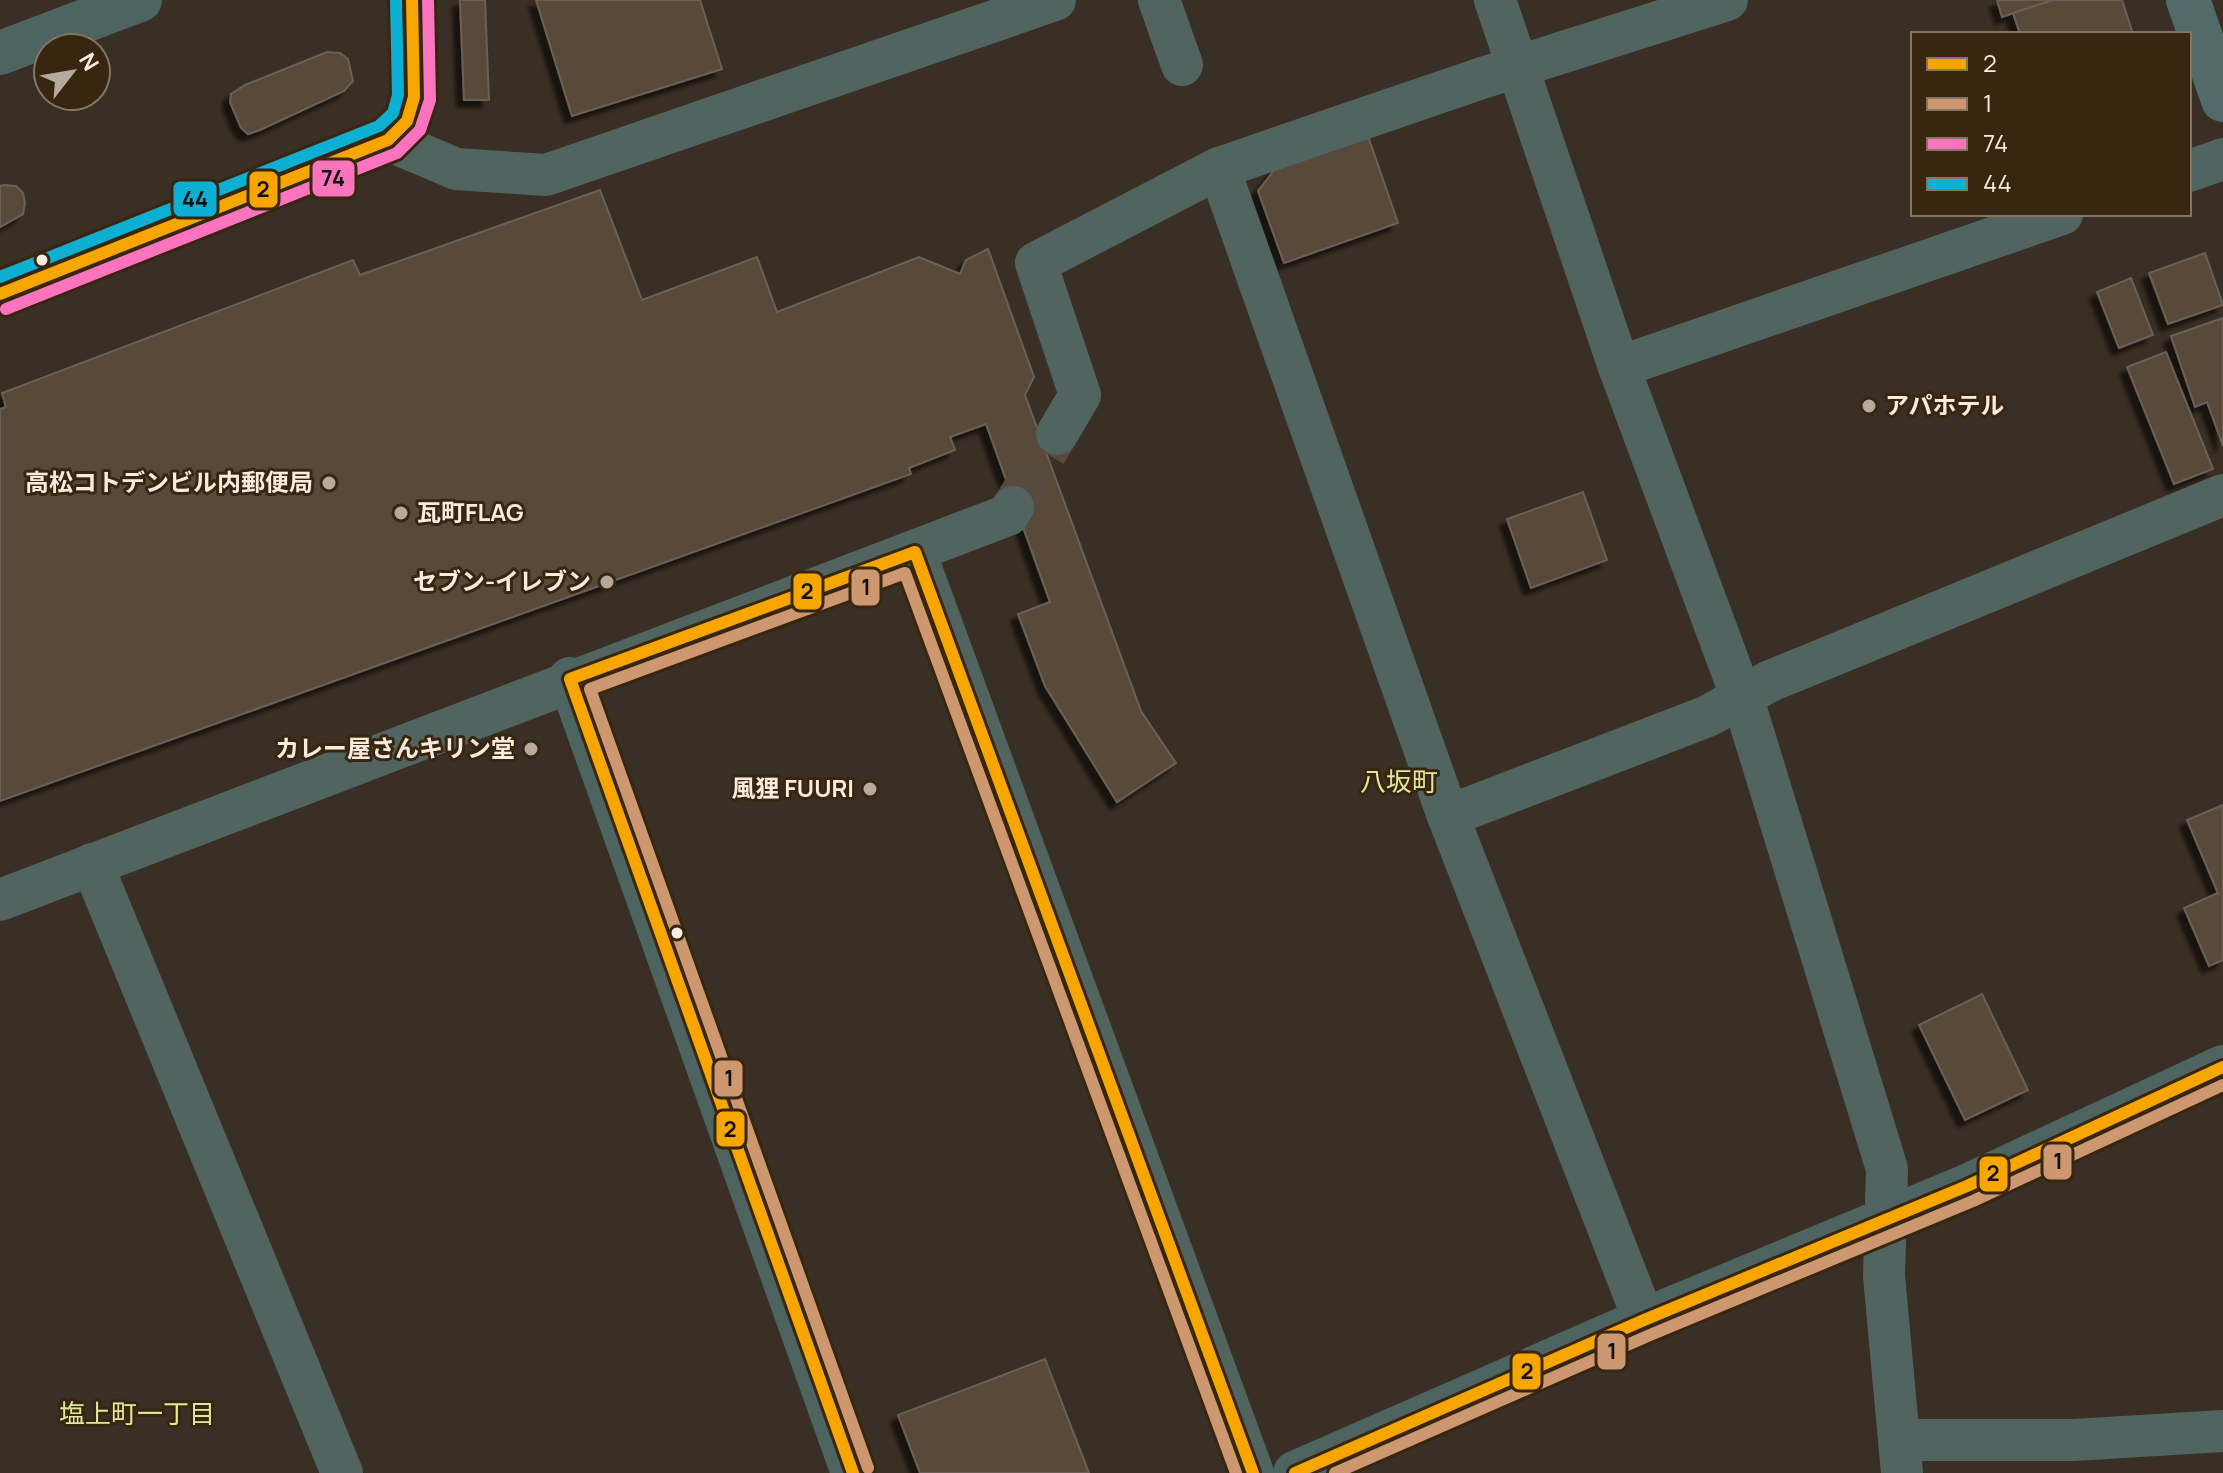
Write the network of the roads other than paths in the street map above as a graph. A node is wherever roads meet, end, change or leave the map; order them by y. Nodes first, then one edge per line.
1 (1055, 0) edge
2 (1159, 0) edge
3 (1495, 0) edge
4 (1727, 0) edge
5 (2188, 0) edge
6 (117, 4) edge
7 (0, 53) edge
8 (1182, 65) dead end
9 (1517, 67) junction
10 (2223, 100) edge
11 (388, 140) dead end
12 (2223, 159) edge
13 (1219, 168) junction
14 (2191, 170) edge
15 (2056, 216) edge
16 (1619, 367) junction
17 (1057, 434) tunnel mouth
18 (2223, 495) edge
19 (1013, 507) tunnel mouth
20 (915, 552) junction
21 (570, 679) junction
22 (1741, 699) junction
23 (1448, 816) junction
24 (92, 864) junction
25 (0, 900) edge
26 (2223, 1067) edge
27 (1887, 1219) junction
28 (1644, 1320) junction
29 (2223, 1431) edge
30 (1901, 1456) edge
31 (342, 1473) edge
32 (853, 1473) edge
33 (1253, 1473) edge
34 (1295, 1473) edge

1 - 11 street
2 - 8 street
3 - 9 street
4 - 9 street
5 - 10 highway
6 - 7 main road
9 - 13 street
9 - 16 street
12 - 14 street
13 - 17 street
13 - 23 street
15 - 16 street
16 - 22 street
18 - 22 street
19 - 20 street
20 - 21 street
20 - 33 street
21 - 24 street
21 - 32 main road
22 - 23 street
22 - 27 street
23 - 28 street
24 - 25 street
24 - 31 street
26 - 27 main road
27 - 28 main road
27 - 30 street
28 - 34 main road
29 - 30 street

